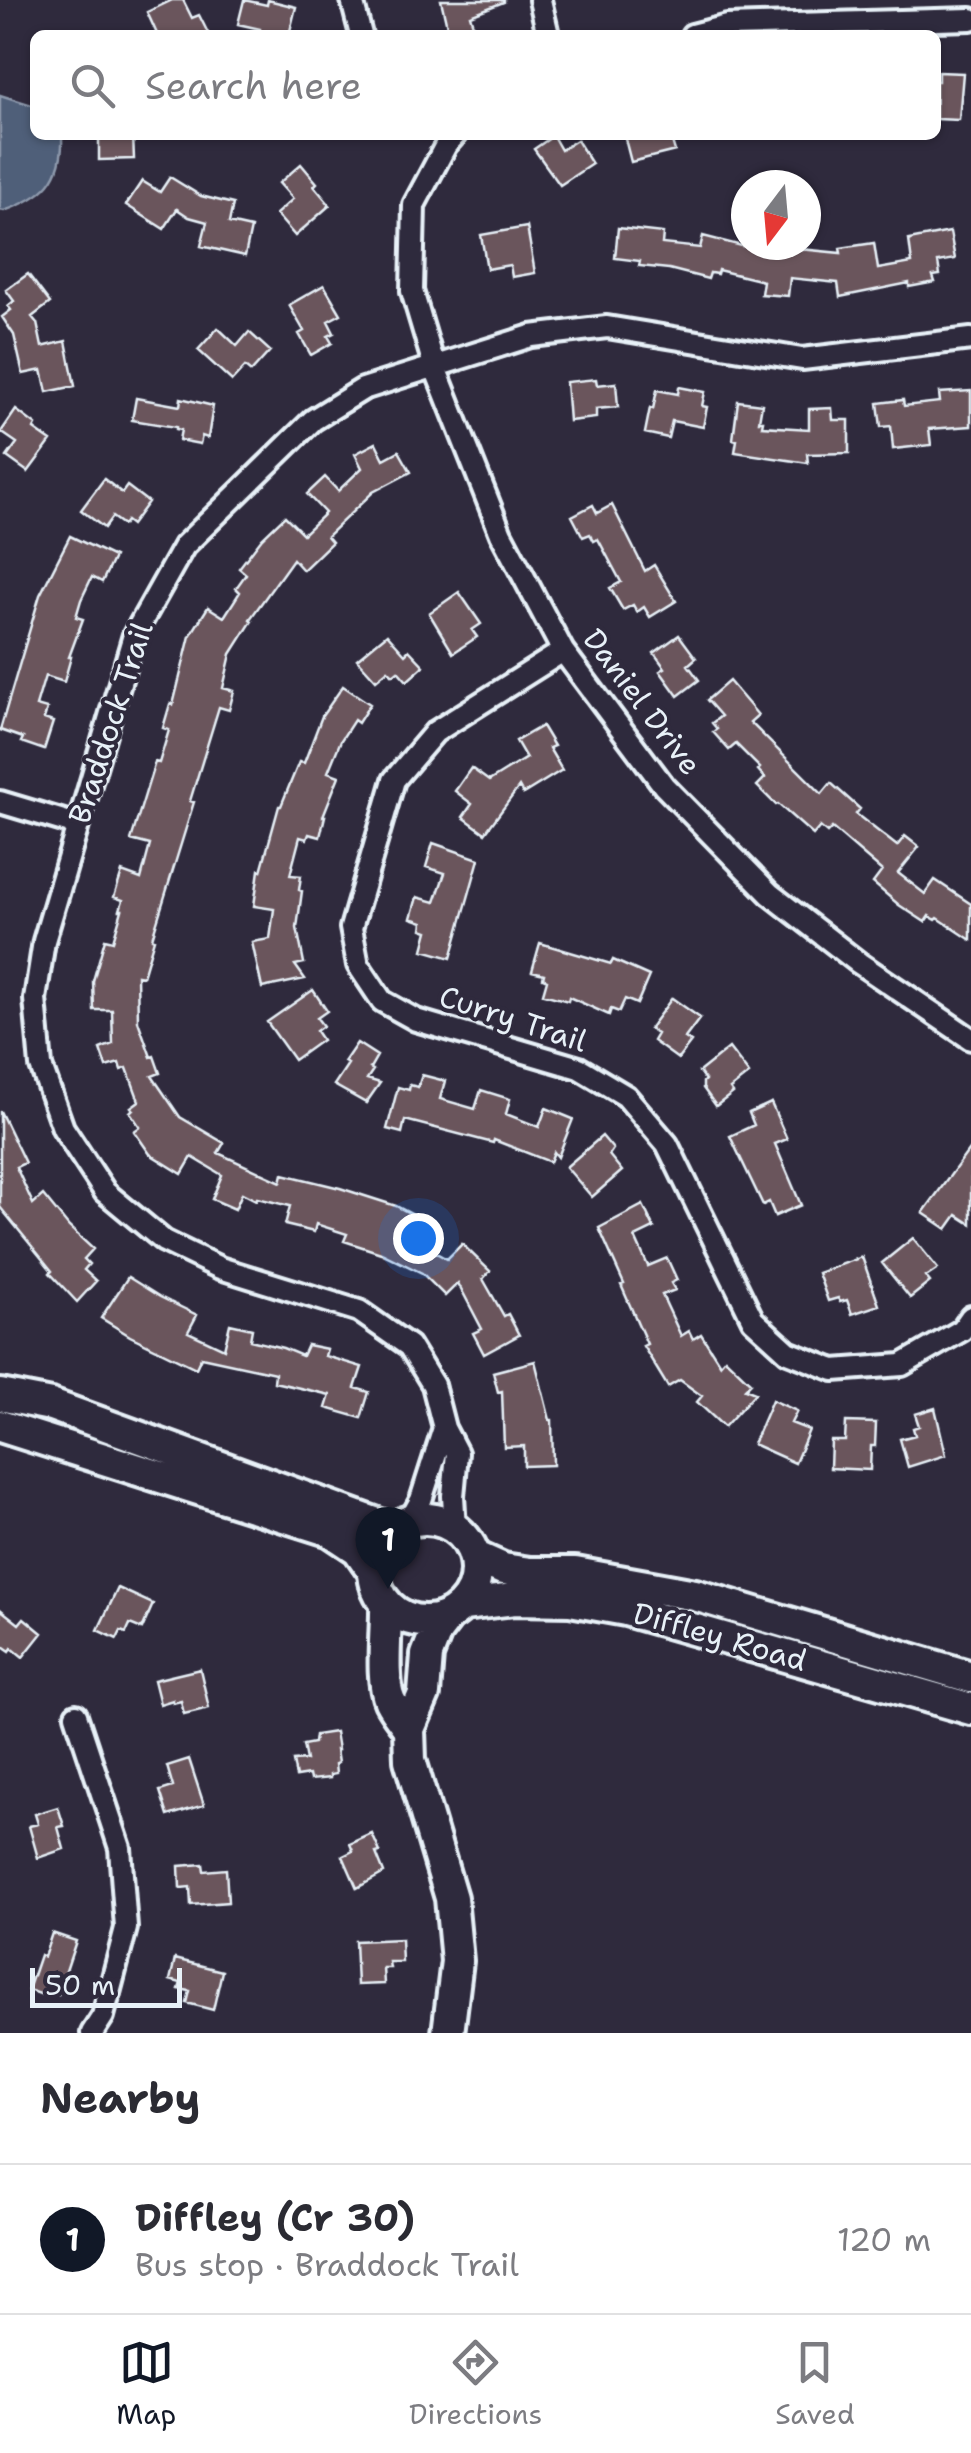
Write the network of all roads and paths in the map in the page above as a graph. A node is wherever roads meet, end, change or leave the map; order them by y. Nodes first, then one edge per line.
1 (352, 0) edge
2 (540, 0) edge
3 (877, 10) edge
4 (971, 19) edge
5 (360, 30) edge
6 (547, 30) edge
7 (711, 30) edge
8 (445, 140) edge
9 (971, 339) edge
10 (434, 365) junction
11 (563, 650) junction
12 (0, 802) edge
13 (77, 824) junction
14 (971, 1039) edge
15 (971, 1317) edge
16 (0, 1395) edge
17 (0, 1426) edge
18 (444, 1428) junction
19 (401, 1526) junction
20 (456, 1529) junction
21 (474, 1556) junction
22 (374, 1572) junction
23 (386, 1602) junction
24 (456, 1610) junction
25 (971, 1677) edge
26 (971, 1708) edge
27 (76, 1715) dead end
28 (409, 1728) junction
29 (92, 2033) edge
30 (448, 2033) edge

1 - 5 street
2 - 6 street
3 - 4 street
3 - 7 street
8 - 10 street, Daniel Drive
9 - 10 street, Braddock Trail
10 - 11 street, Daniel Drive
10 - 13 street, Braddock Trail
11 - 14 street, Daniel Drive
11 - 15 street, Curry Trail
12 - 13 street
13 - 18 street, Braddock Trail
16 - 19 main road
17 - 22 main road
18 - 19 street
18 - 20 street, Braddock Trail
19 - 20 main road
19 - 22 main road
20 - 21 main road
21 - 24 main road
21 - 25 main road, Diffley Road
22 - 23 main road
23 - 24 main road
23 - 28 main road
24 - 26 main road, Diffley Road
24 - 28 main road
27 - 29 street
28 - 30 main road

